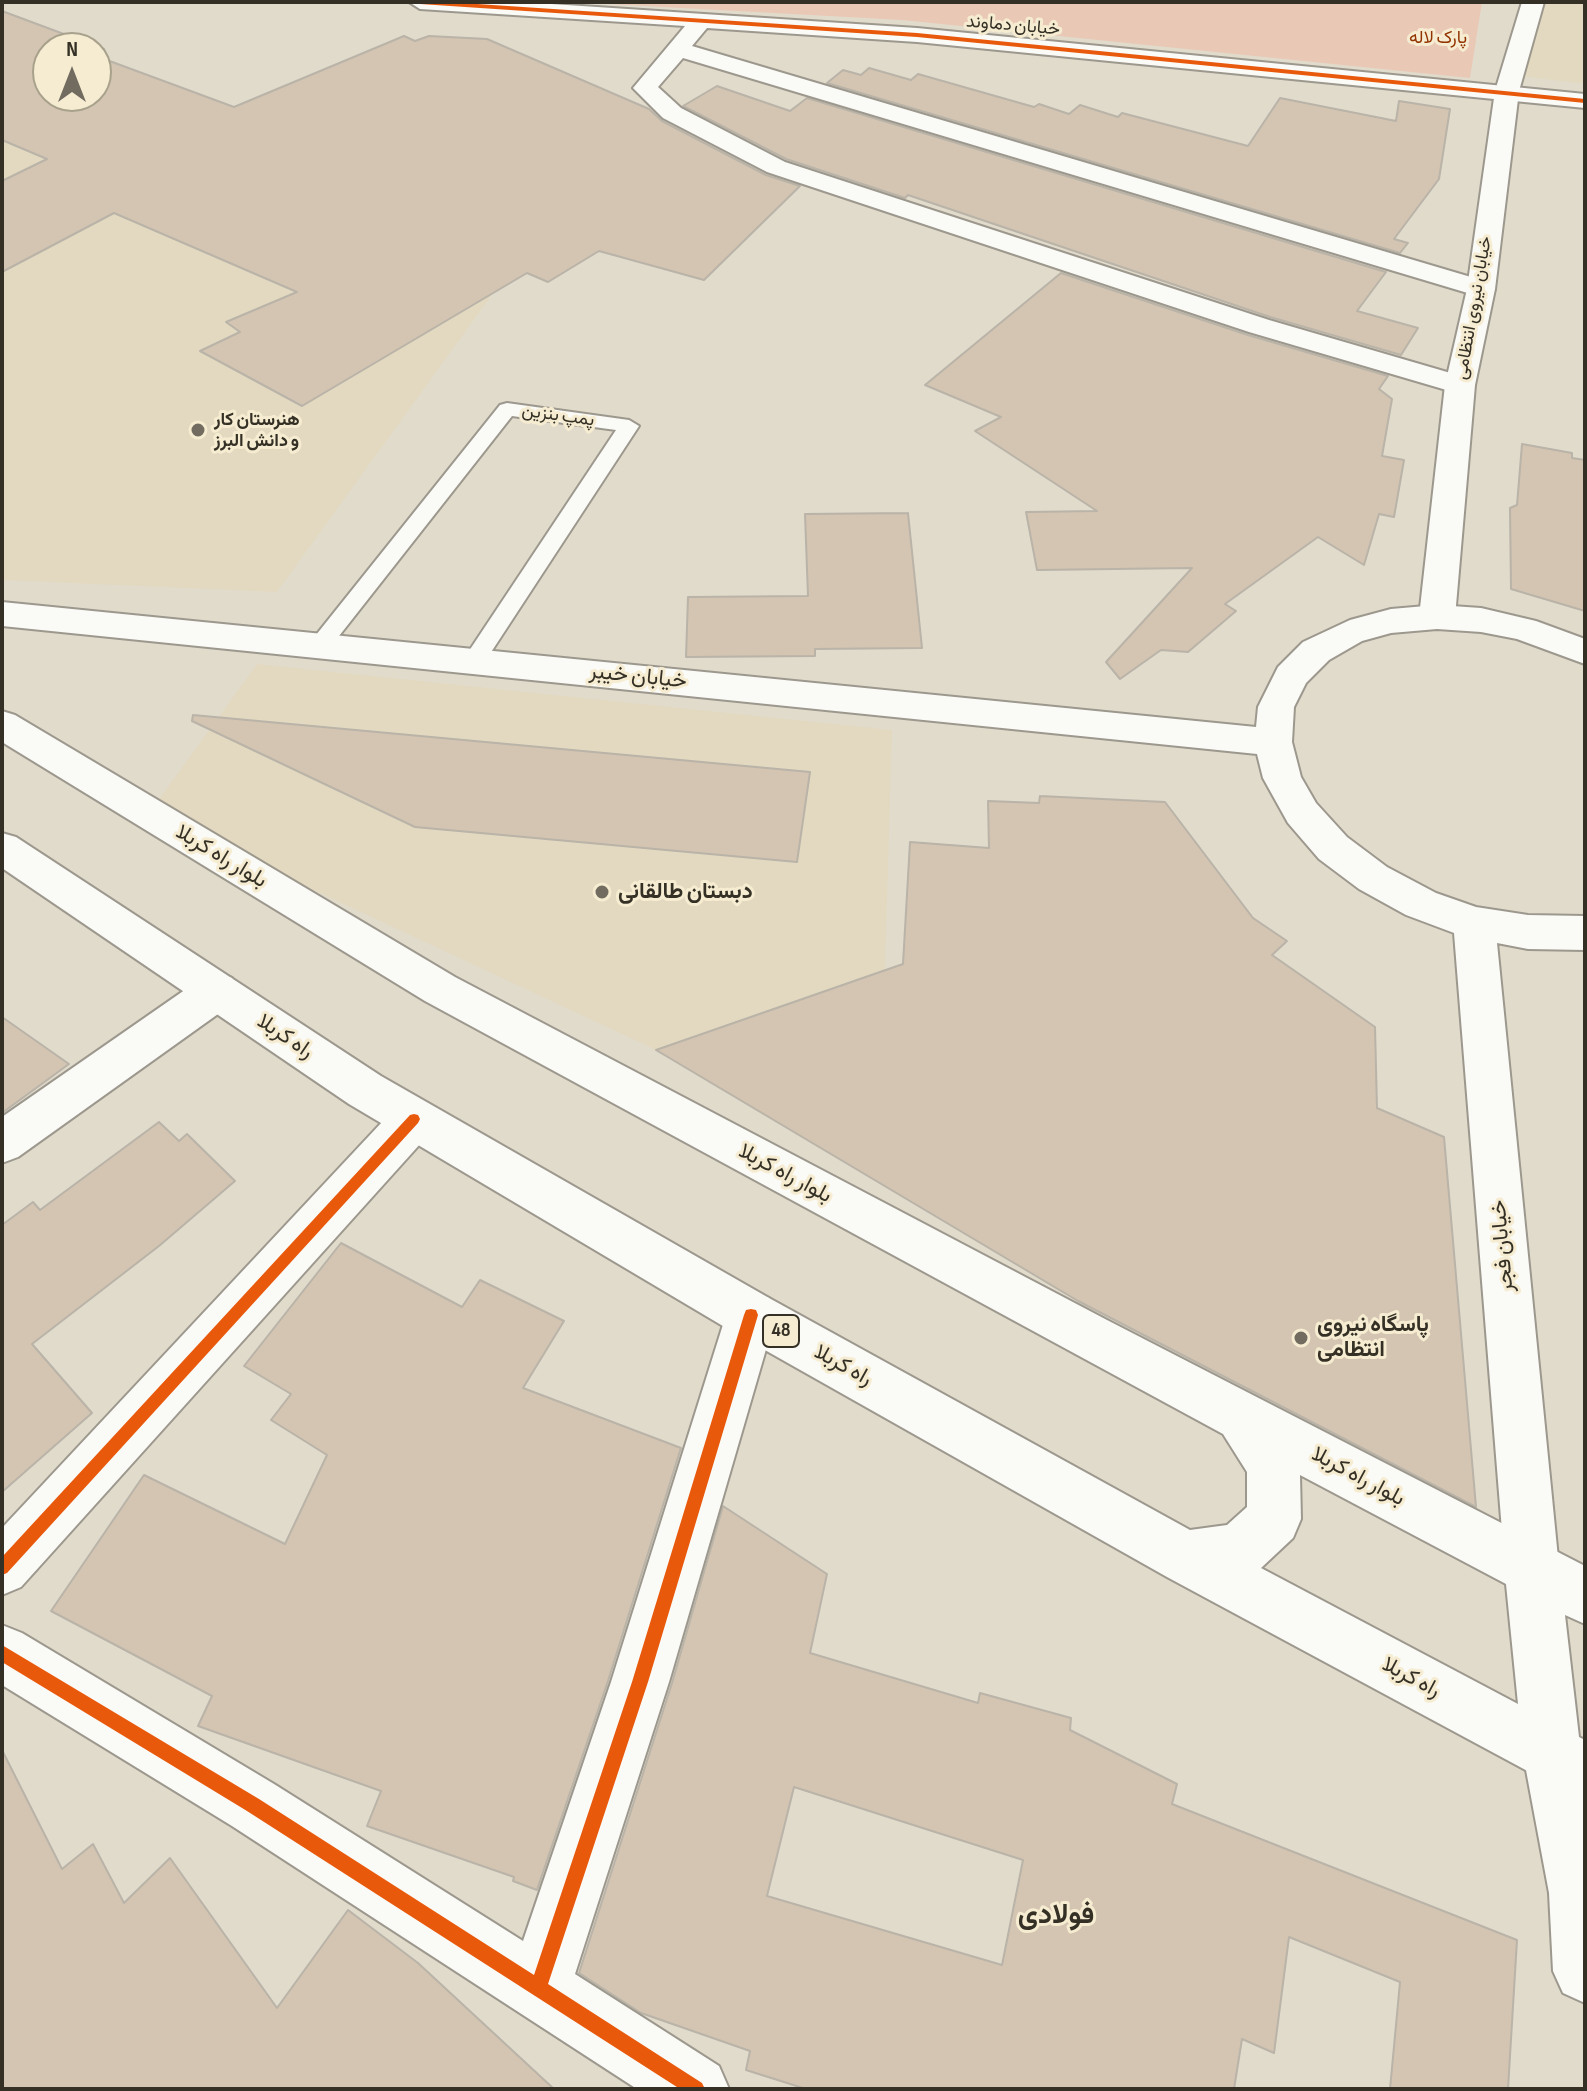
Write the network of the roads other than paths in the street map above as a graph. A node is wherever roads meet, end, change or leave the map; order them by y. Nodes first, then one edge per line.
1 (420, 2) edge
2 (1533, 2) edge
3 (701, 21) junction
4 (678, 49) junction
5 (1507, 91) junction
6 (1585, 101) edge
7 (1481, 289) junction
8 (1460, 385) junction
9 (2, 614) edge
10 (1437, 617) junction
11 (320, 645) junction
12 (1585, 652) edge
13 (474, 660) junction
14 (2, 724) edge
15 (1273, 742) junction
16 (2, 848) edge
17 (1474, 923) junction
18 (1585, 933) edge
19 (217, 991) junction
20 (414, 1119) junction
21 (2, 1143) edge
22 (751, 1315) junction
23 (1241, 1416) junction
24 (1186, 1558) junction
25 (2, 1568) edge
26 (1532, 1568) junction
27 (1585, 1596) edge
28 (2, 1653) edge
29 (1568, 1763) edge
30 (1585, 1971) edge
31 (539, 1986) junction
32 (696, 2089) edge

1 - 3 street, خیابان دماوند
2 - 5 street, خیابان نیروی انتظامی
3 - 4 street
3 - 5 street, خیابان دماوند
4 - 7 street
4 - 8 street
5 - 6 street, خیابان دماوند
5 - 7 street, خیابان نیروی انتظامی
7 - 8 street, خیابان نیروی انتظامی
8 - 10 street, خیابان نیروی انتظامی
9 - 11 street, خیابان خیبر
10 - 12 street
10 - 15 street
11 - 13 street, خیابان خیبر
11 - 13 lane, پمپ بنزین
13 - 15 street, خیابان خیبر
14 - 23 street, بلوار راه کربلا
15 - 17 street
16 - 19 street, راه کربلا / 48
17 - 18 street
17 - 26 street, خیابان فجر
19 - 20 street, راه کربلا / 48
19 - 21 street
20 - 22 street, راه کربلا / 48
20 - 25 street
22 - 24 street, راه کربلا / 48
22 - 31 street
23 - 24 street
23 - 26 street, بلوار راه کربلا
24 - 29 street, راه کربلا / 48
26 - 27 street, بلوار راه کربلا
26 - 29 street, خیابان فجر
28 - 31 street
29 - 30 street, خیابان فجر
31 - 32 street

